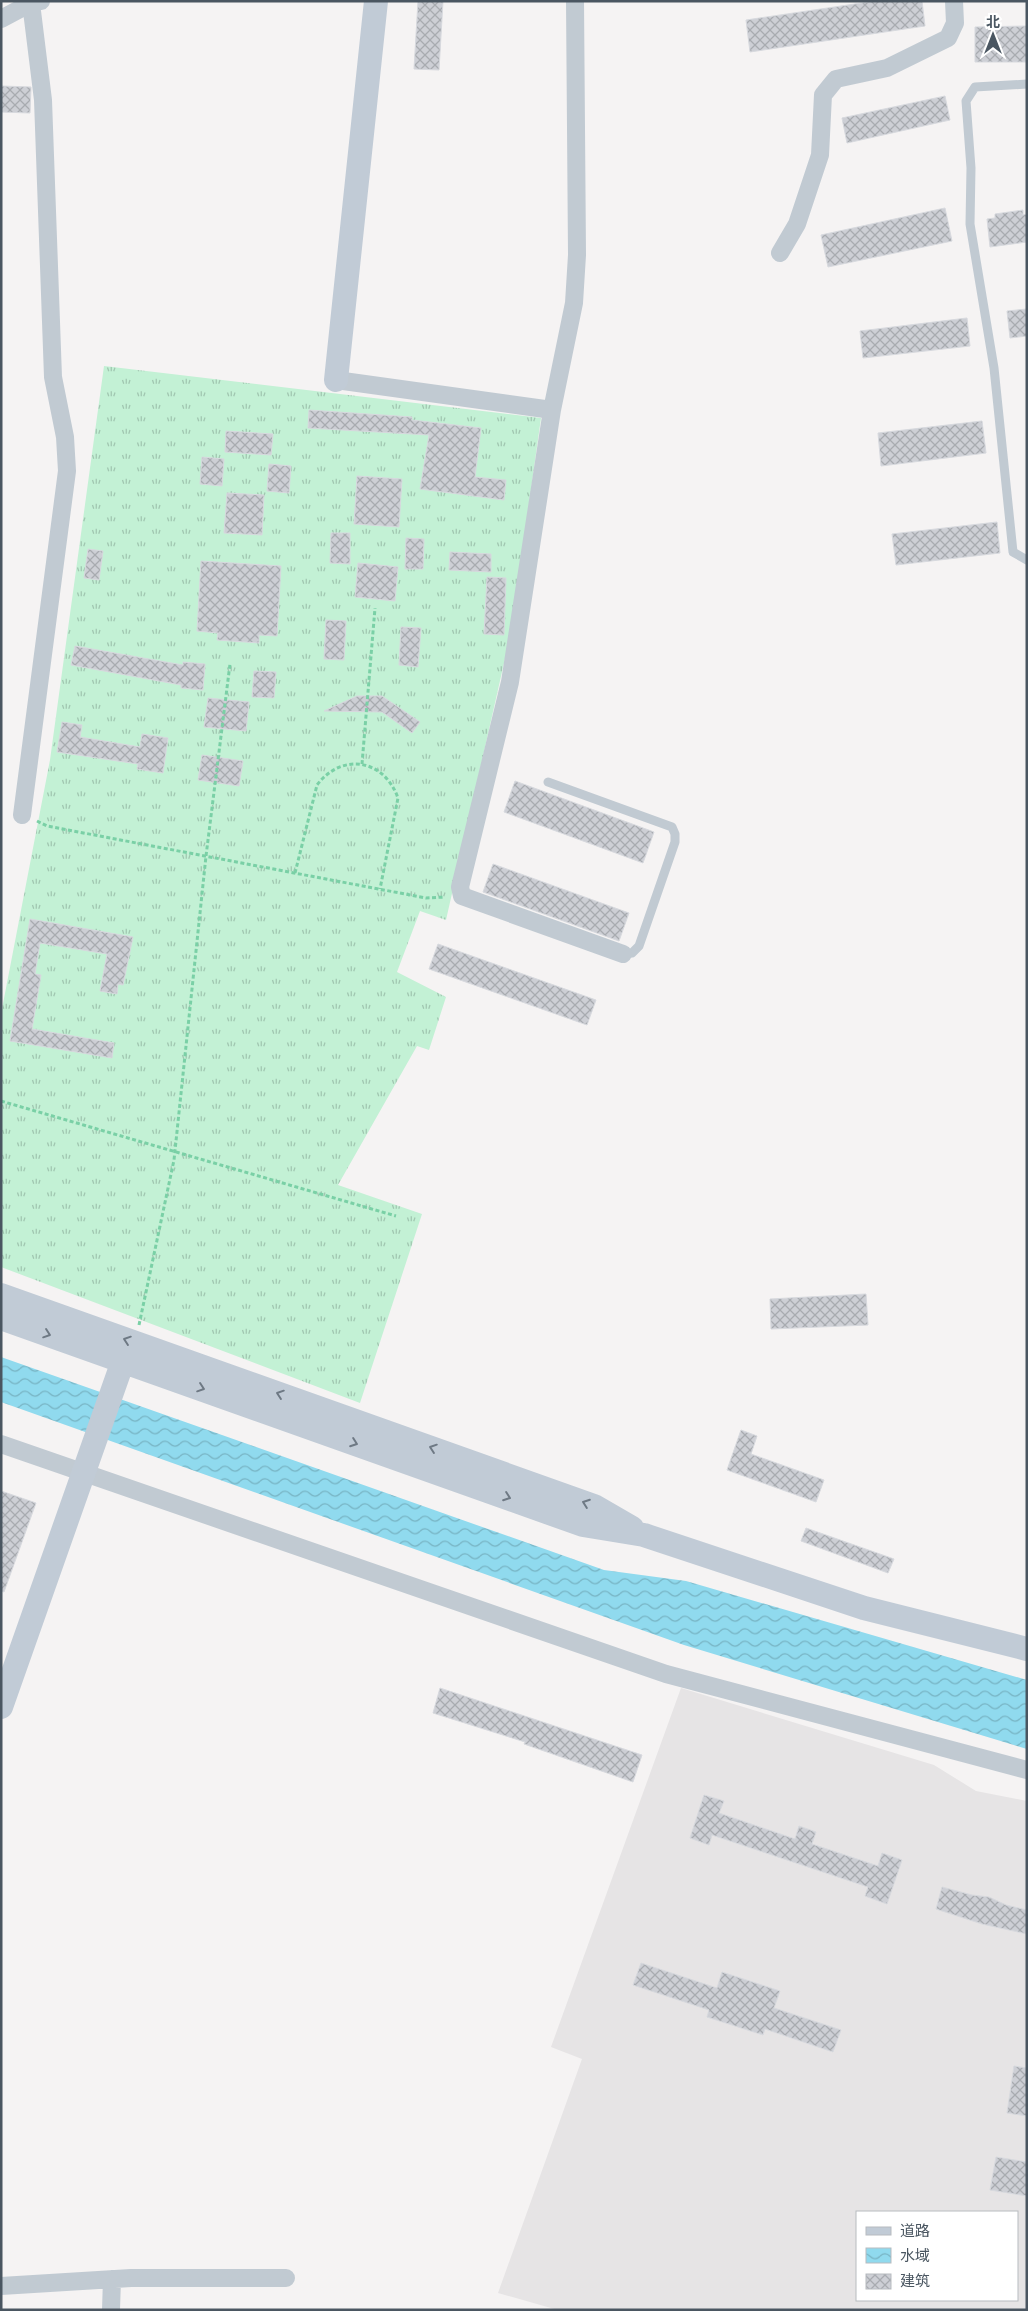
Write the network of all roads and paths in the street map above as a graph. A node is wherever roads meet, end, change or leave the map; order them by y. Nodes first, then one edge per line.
1 (376, 1) edge
2 (575, 1) edge
3 (954, 1) edge
4 (36, 2) edge
5 (1, 18) edge
6 (1027, 84) edge
7 (780, 253) dead end
8 (336, 380) joint
9 (552, 410) junction
10 (1027, 560) edge
11 (375, 608) dead end
12 (230, 664) dead end
13 (362, 764) junction
14 (548, 782) dead end
15 (22, 815) joint
16 (206, 856) junction
17 (295, 873) junction
18 (380, 889) junction
19 (462, 896) junction
20 (623, 954) joint
21 (1, 1101) edge
22 (175, 1152) junction
23 (396, 1216) dead end
24 (1, 1295) edge
25 (1, 1318) edge
26 (129, 1352) junction
27 (1, 1444) edge
28 (84, 1472) junction
29 (1027, 1649) edge
30 (1, 1707) edge
31 (1027, 1770) edge
32 (286, 2278) dead end
33 (112, 2279) junction
34 (1, 2286) edge
35 (111, 2310) edge

1 - 8 main road
2 - 9 street
3 - 7 street
4 - 5 street
4 - 15 street
6 - 10 lane
8 - 9 street
9 - 19 street
11 - 13 path
12 - 16 path
13 - 17 path
13 - 18 path
14 - 20 lane
15 - 16 path
16 - 17 path
16 - 22 path
17 - 18 path
18 - 19 path
19 - 20 street
21 - 22 path
22 - 23 path
22 - 26 path
26 -> 24 main road
25 -> 26 main road
26 - 28 main road
26 - 29 main road
27 - 28 street
28 - 30 main road
28 - 31 street
32 - 33 street
33 - 34 street
33 - 35 street

